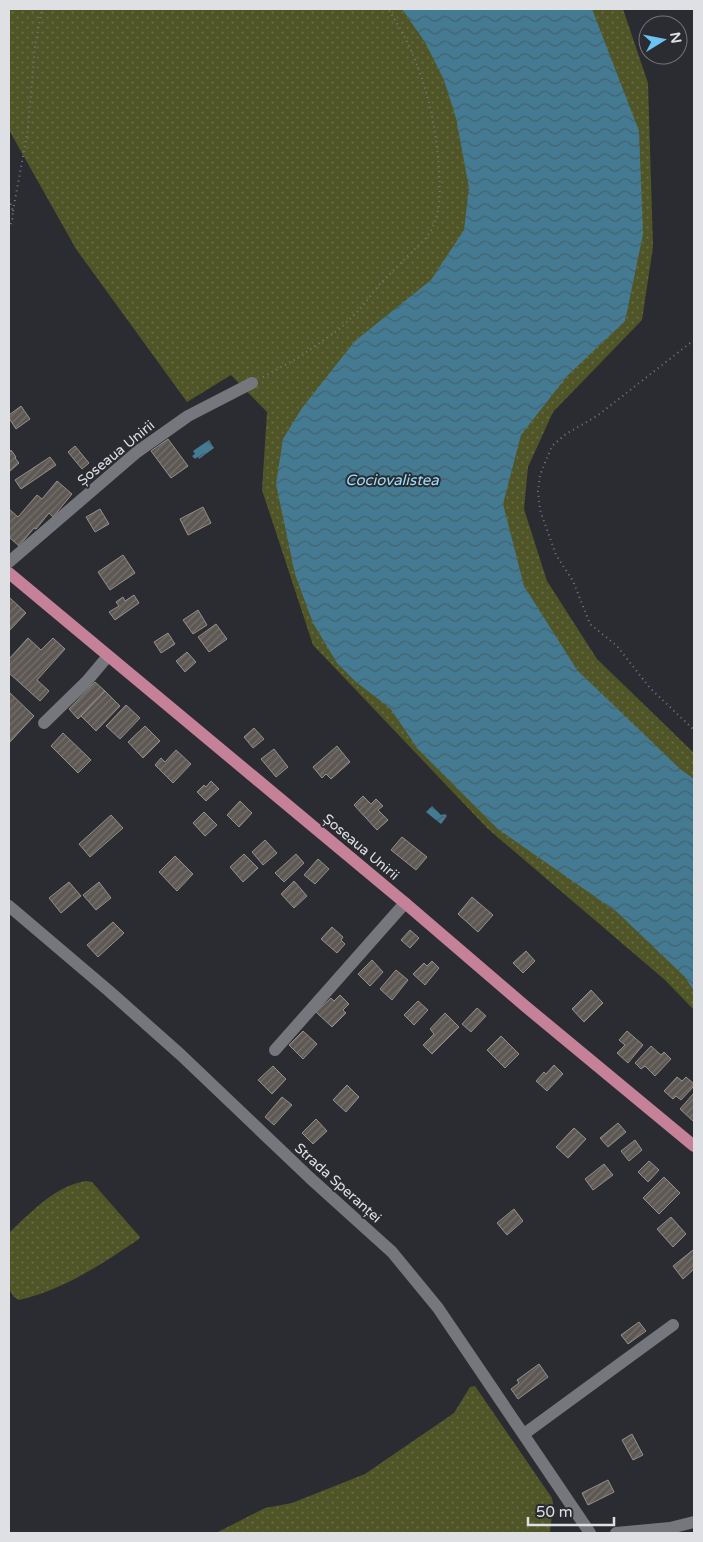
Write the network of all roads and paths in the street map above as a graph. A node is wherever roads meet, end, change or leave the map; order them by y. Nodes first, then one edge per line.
1 (42, 9) edge
2 (388, 9) edge
3 (9, 199) edge
4 (14, 211) junction
5 (9, 227) edge
6 (694, 340) edge
7 (252, 383) joint
8 (9, 562) edge
9 (9, 573) edge
10 (108, 656) junction
11 (44, 723) dead end
12 (694, 730) edge
13 (405, 903) junction
14 (9, 906) edge
15 (275, 1050) dead end
16 (694, 1146) edge
17 (673, 1326) dead end
18 (524, 1434) junction
19 (694, 1522) edge
20 (590, 1533) edge
21 (616, 1533) edge

1 - 4 path
2 - 7 path
3 - 4 path
4 - 5 path
6 - 12 path
7 - 8 street, Șoseaua Unirii
9 - 10 main road, Șoseaua Unirii
10 - 11 street
10 - 13 main road, Șoseaua Unirii
13 - 15 street
13 - 16 main road, Șoseaua Unirii
14 - 18 street, Strada Speranței
17 - 18 street
18 - 20 street, Strada Speranței
19 - 21 street

